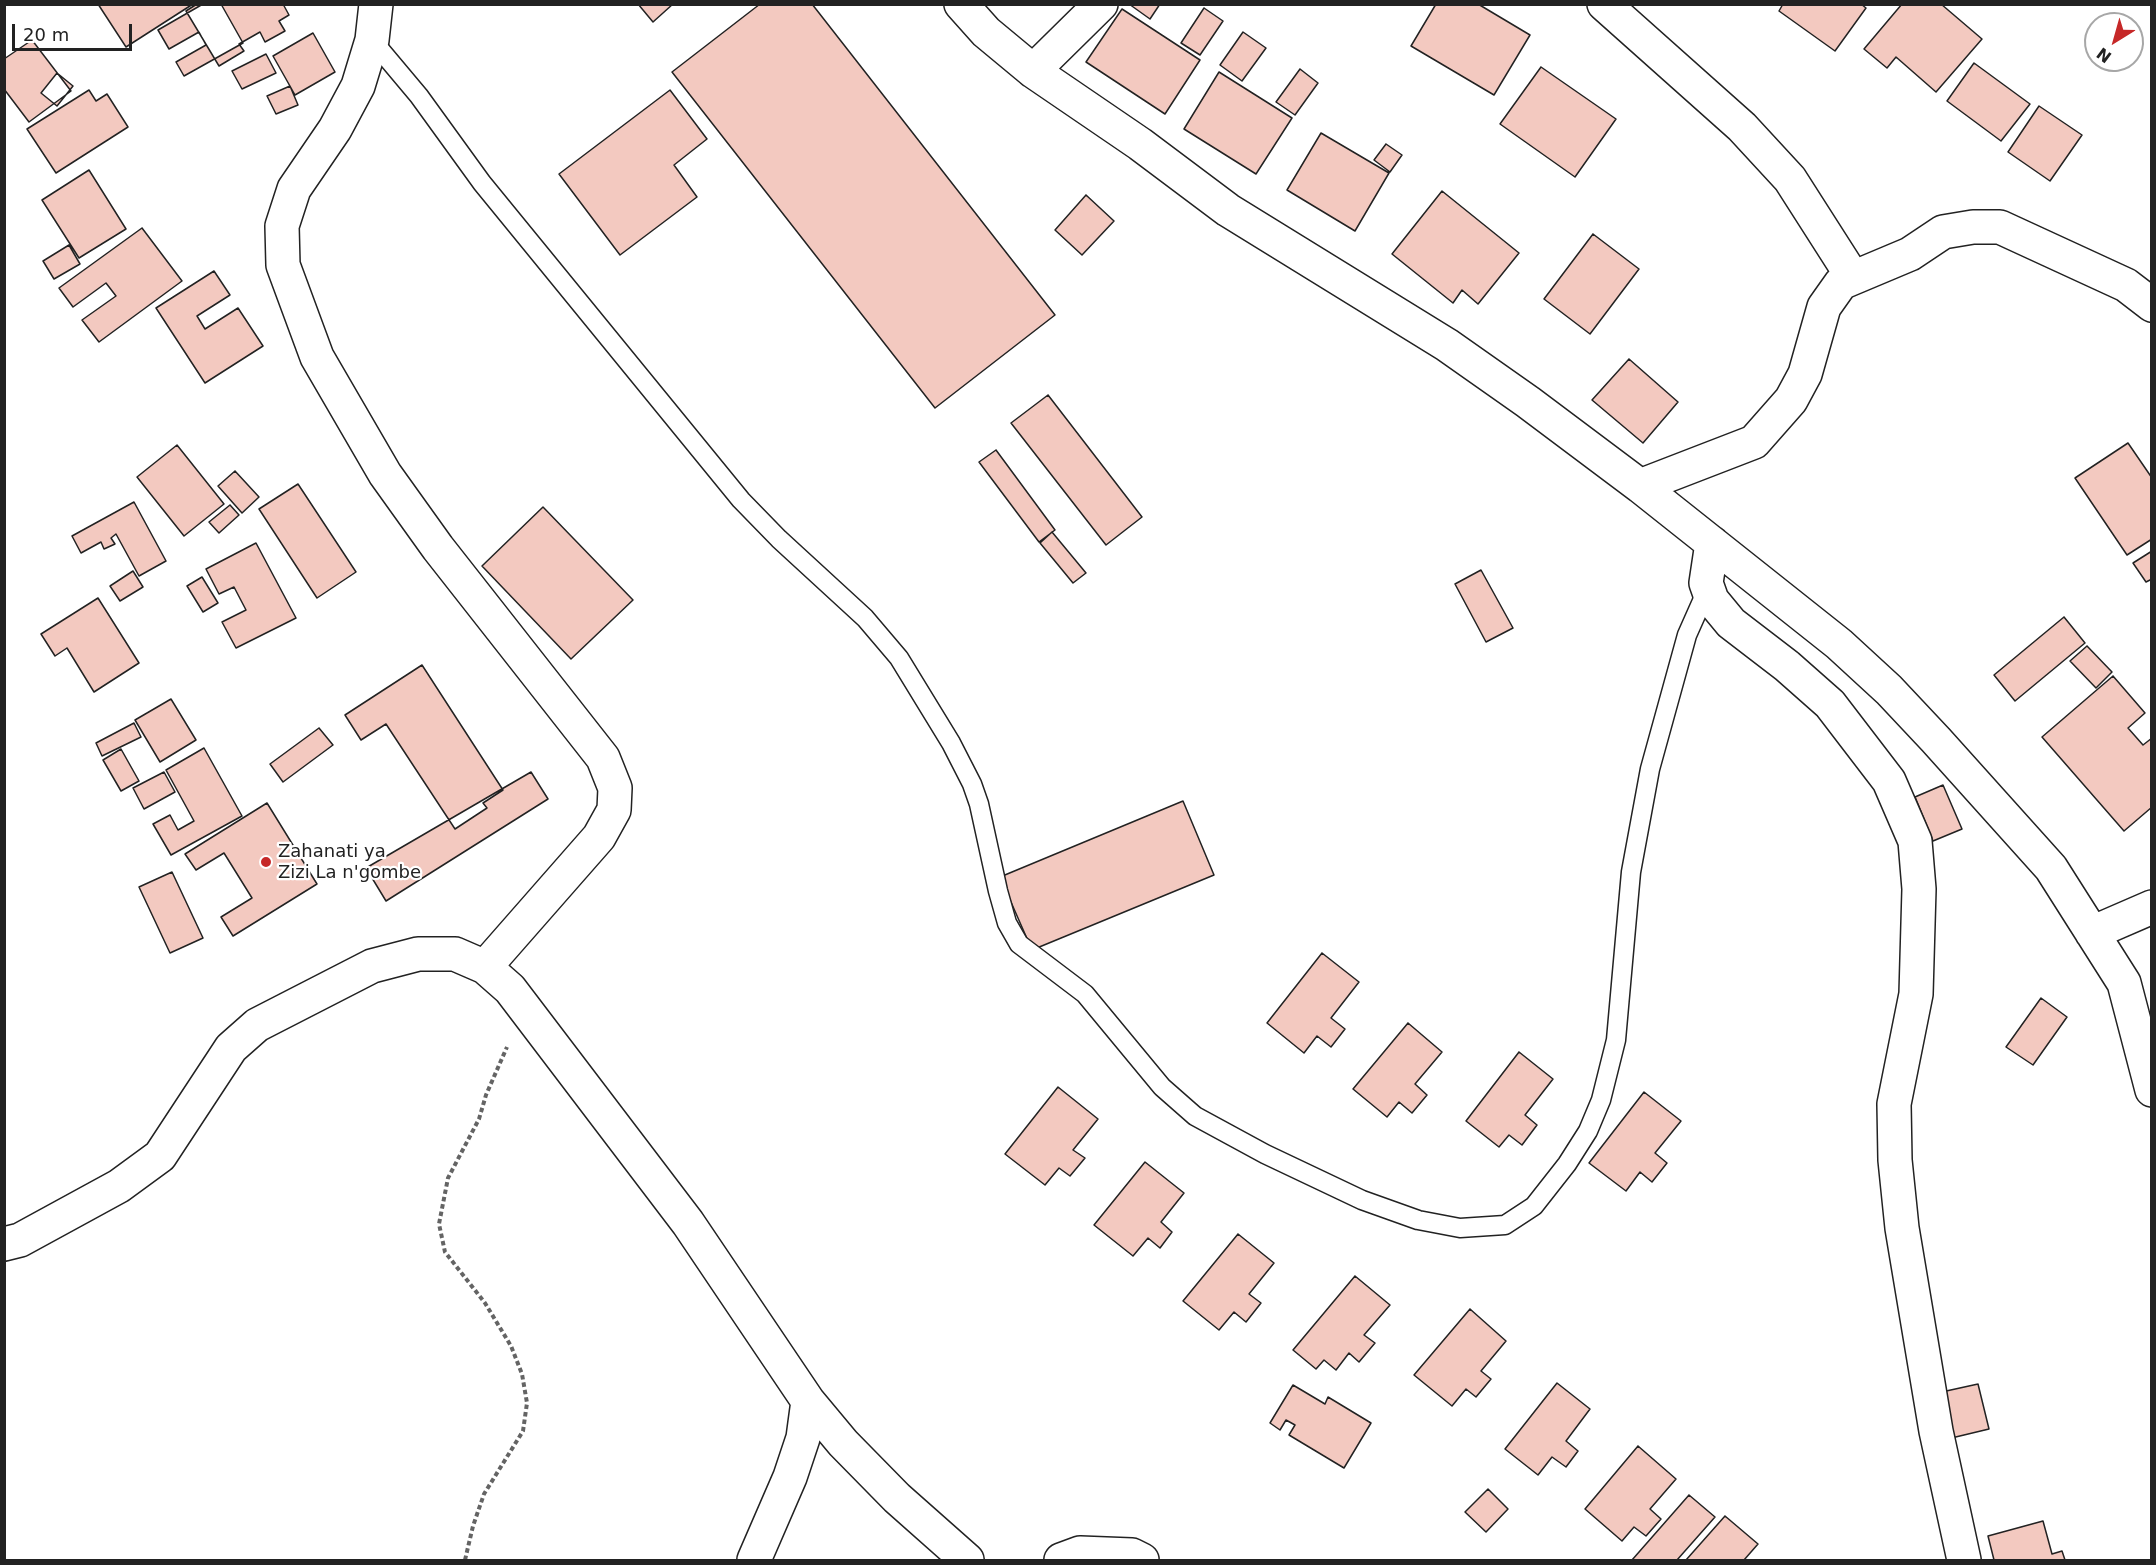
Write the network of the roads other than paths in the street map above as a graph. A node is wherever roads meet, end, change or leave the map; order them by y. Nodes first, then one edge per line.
1 (376, 4) edge
2 (961, 4) edge
3 (1101, 4) edge
4 (1604, 4) edge
5 (372, 40) junction
6 (1033, 71) junction
7 (1852, 276) junction
8 (2151, 305) edge
9 (1640, 486) junction
10 (1712, 543) junction
11 (1707, 590) junction
12 (2151, 907) edge
13 (2092, 933) junction
14 (485, 967) junction
15 (2142, 1026) edge
16 (2151, 1090) edge
17 (4, 1244) edge
18 (808, 1401) junction
19 (1074, 1558) edge
20 (754, 1560) edge
21 (967, 1560) edge
22 (1143, 1560) edge
23 (1963, 1560) edge

1 - 5 street
2 - 6 street
3 - 6 street
4 - 7 street
5 - 11 lane
5 - 14 street
6 - 9 street
7 - 8 street
7 - 9 street
9 - 10 street
10 - 11 street
10 - 13 street
11 - 23 street
12 - 13 street
13 - 15 street
14 - 17 street
14 - 18 street
15 - 16 street
18 - 20 street
18 - 21 street
19 - 22 street

